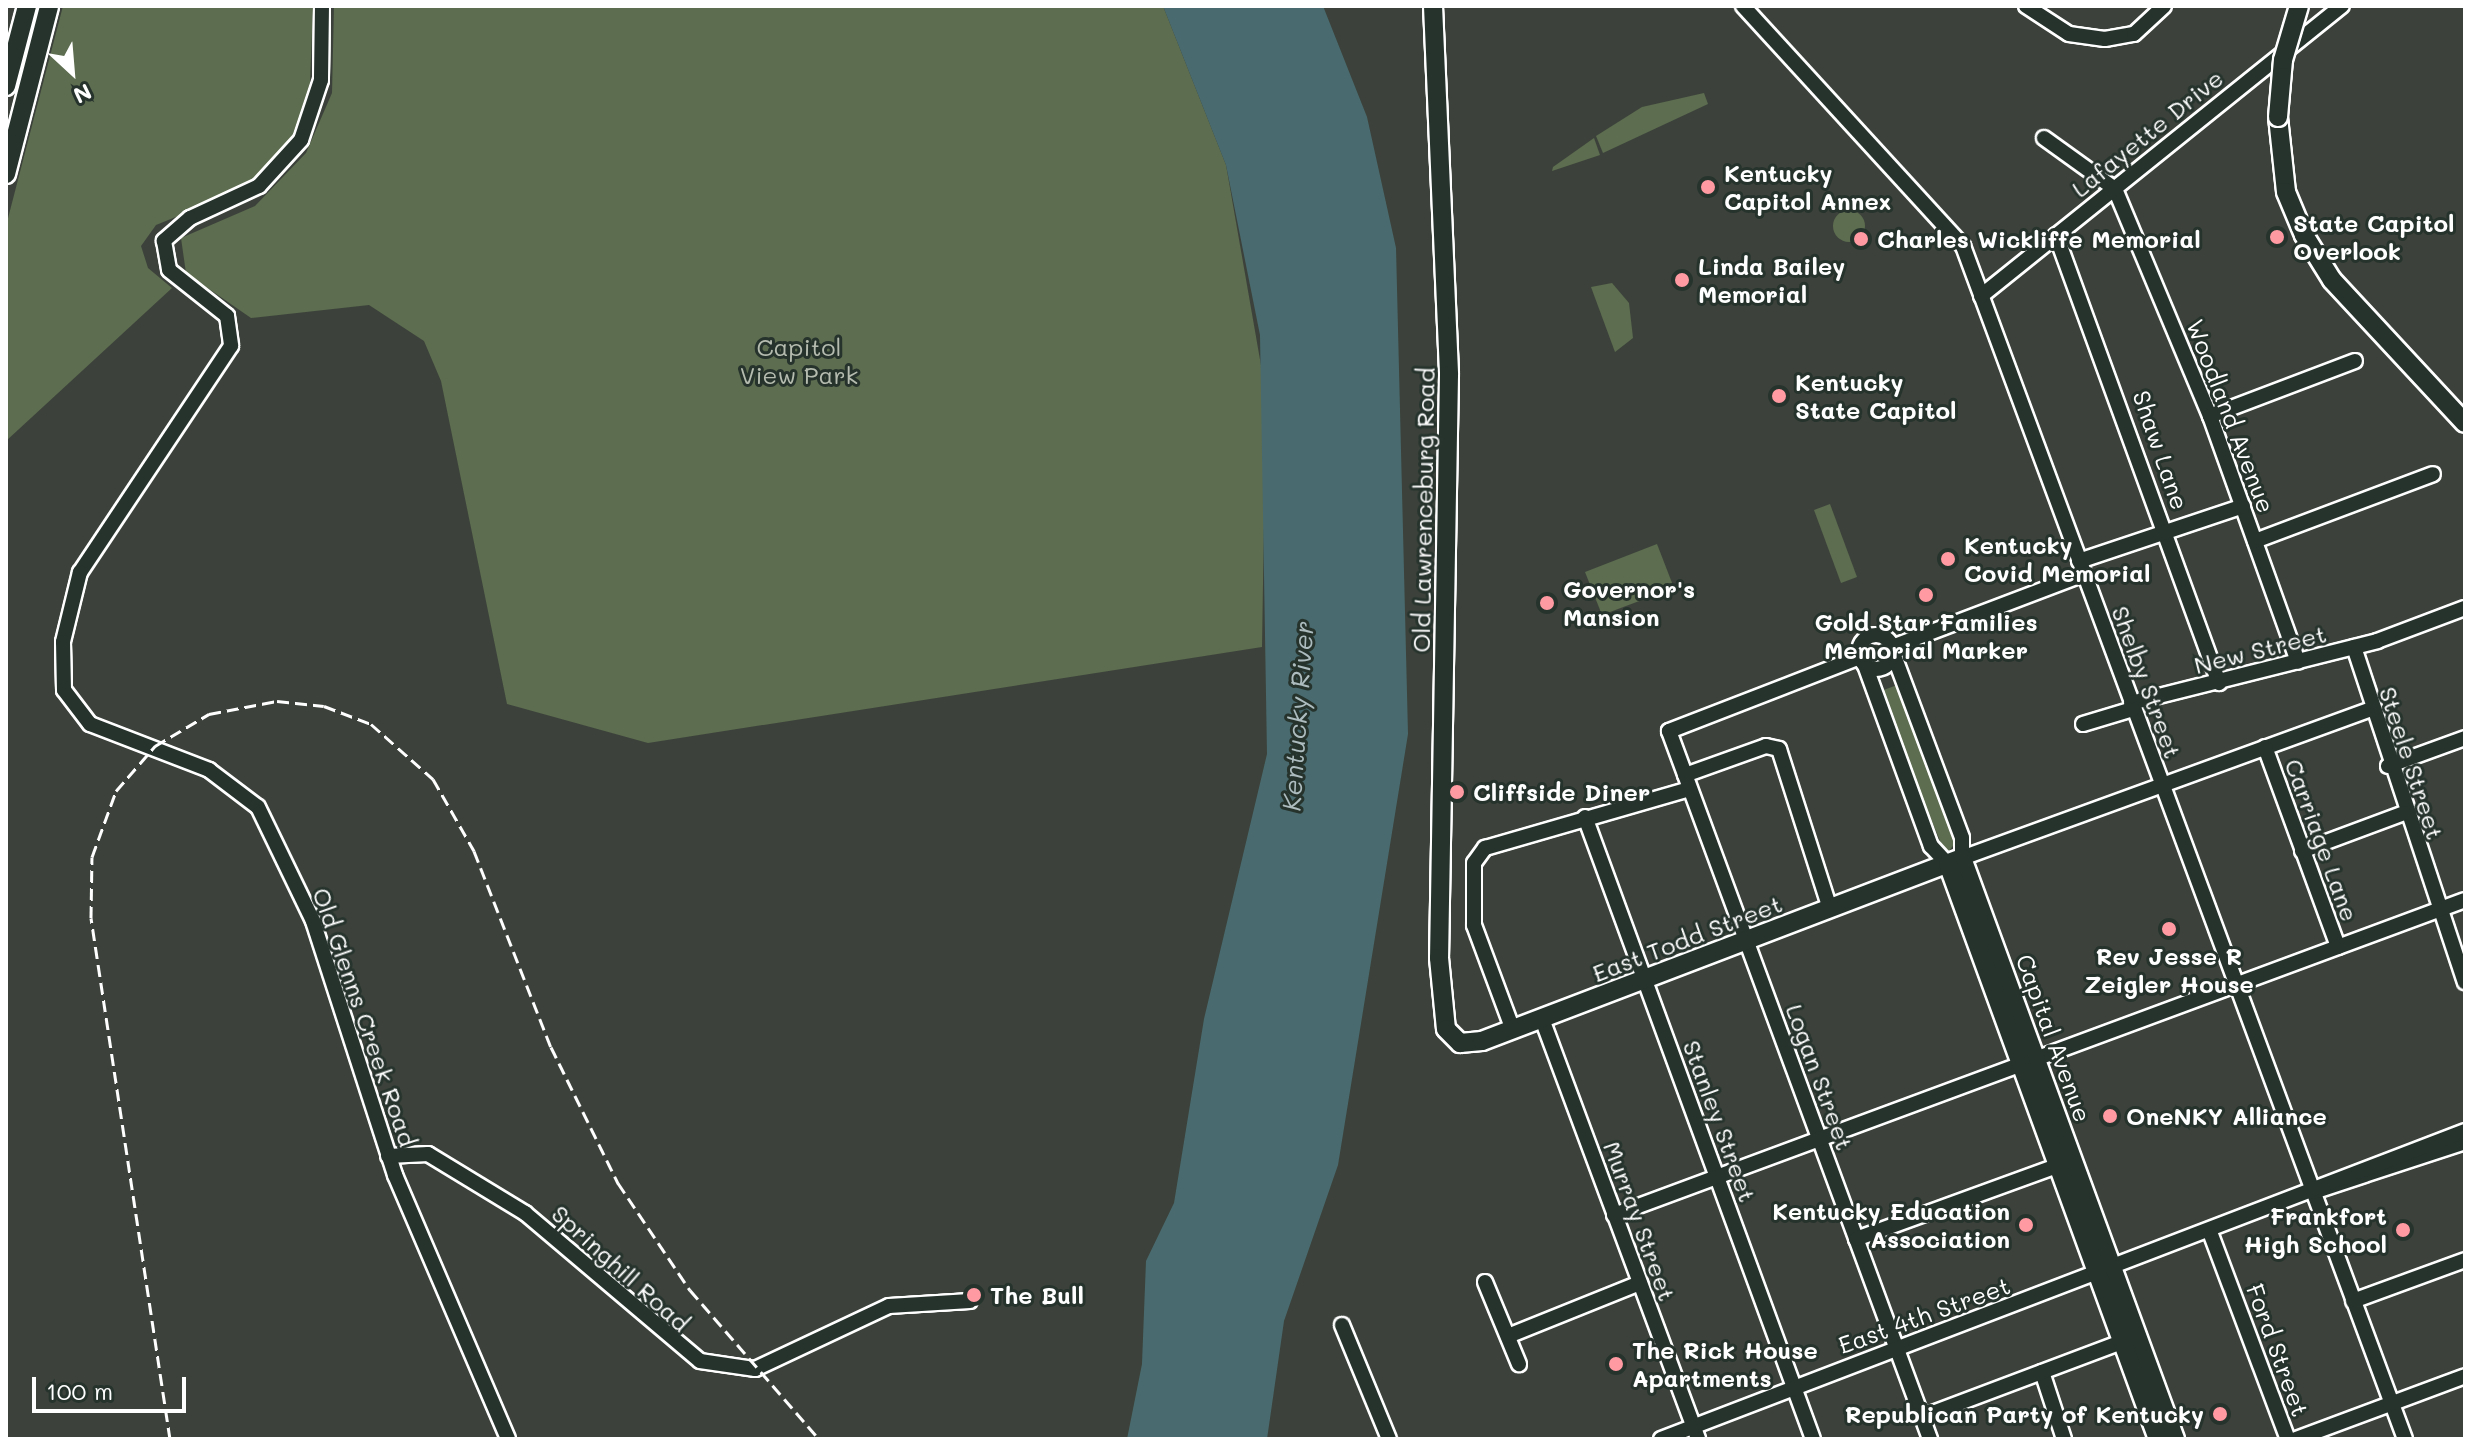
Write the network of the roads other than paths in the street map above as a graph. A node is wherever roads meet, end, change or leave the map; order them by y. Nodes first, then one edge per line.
1 (27, 6) edge
2 (49, 6) edge
3 (322, 6) edge
4 (1433, 6) edge
5 (1743, 6) edge
6 (2026, 6) edge
7 (2164, 6) edge
8 (2299, 6) edge
9 (2342, 6) edge
10 (6, 86) edge
11 (2044, 138) dead end
12 (6, 174) edge
13 (2115, 189) junction
14 (2056, 235) junction
15 (1981, 296) junction
16 (2355, 361) dead end
17 (2210, 416) junction
18 (2465, 423) edge
19 (2433, 474) dead end
20 (2243, 506) junction
21 (2167, 532) junction
22 (2255, 541) junction
23 (2081, 568) junction
24 (2465, 608) edge
25 (1897, 647) junction
26 (2354, 647) junction
27 (1862, 661) junction
28 (2298, 662) junction
29 (2219, 683) junction
30 (2132, 706) junction
31 (2369, 710) junction
32 (2083, 724) dead end
33 (2465, 738) edge
34 (2265, 747) junction
35 (2388, 766) junction
36 (1688, 782) junction
37 (2162, 785) junction
38 (2404, 813) junction
39 (1585, 817) junction
40 (2302, 851) junction
41 (1955, 861) junction
42 (2465, 900) edge
43 (1830, 909) junction
44 (2438, 910) junction
45 (1746, 941) junction
46 (2338, 947) junction
47 (1645, 981) junction
48 (2465, 982) edge
49 (2235, 983) junction
50 (1442, 1015) joint
51 (1542, 1019) junction
52 (1513, 1030) junction
53 (2028, 1059) junction
54 (2465, 1131) edge
55 (1819, 1138) junction
56 (2465, 1142) edge
57 (388, 1156) junction
58 (2066, 1163) junction
59 (1717, 1177) junction
60 (2312, 1192) junction
61 (1614, 1215) junction
62 (2210, 1232) junction
63 (1856, 1239) junction
64 (2465, 1260) edge
65 (2105, 1271) junction
66 (1485, 1282) dead end
67 (1640, 1283) junction
68 (970, 1301) dead end
69 (2353, 1301) junction
70 (1342, 1325) dead end
71 (1508, 1336) junction
72 (2131, 1339) junction
73 (1896, 1349) junction
74 (1519, 1364) dead end
75 (2042, 1372) junction
76 (2465, 1376) edge
77 (1794, 1386) junction
78 (2391, 1404) junction
79 (1922, 1417) junction
80 (1695, 1432) edge
81 (508, 1439) edge
82 (1389, 1439) edge
83 (1661, 1439) edge
84 (1813, 1439) edge
85 (1930, 1439) edge
86 (2064, 1439) edge
87 (2158, 1439) edge
88 (2175, 1439) edge
89 (2288, 1439) edge
90 (2296, 1439) edge
91 (2405, 1439) edge

1 - 10 main road
2 - 12 main road
3 - 57 street, Old Glenns Creek Road
4 - 50 main road, Old Lawrenceburg Road
5 - 15 street, Shelby Street
6 - 7 street
8 - 18 main road, bridge
9 - 13 street, Lafayette Drive
11 - 13 street
13 - 14 street, Lafayette Drive
13 - 17 street, Woodland Avenue
14 - 15 street, Lafayette Drive
14 - 21 street, Shaw Lane
15 - 23 street, Shelby Street
16 - 17 street
17 - 20 street, Woodland Avenue
19 - 22 street
20 - 21 street
20 - 22 street, Woodland Avenue
21 - 23 street
21 - 29 street, Shaw Lane
22 - 28 street, Woodland Avenue
23 - 25 street
23 - 30 street, Shelby Street
24 - 26 street, New Street
25 - 27 street
25 - 27 street
25 - 41 street, Capital Avenue
26 - 28 street, New Street
26 - 31 street, Steele Street
27 - 36 street, Logan Street
27 - 41 street, Capital Avenue
28 - 29 street, New Street
29 - 30 street, New Street
30 - 32 street, New Street
30 - 37 street, Shelby Street
31 - 34 street
31 - 35 street, Steele Street
33 - 35 street
34 - 37 street
34 - 40 street, Carriage Lane
35 - 38 street, Steele Street
36 - 39 street
36 - 43 street
36 - 45 street, Logan Street
37 - 41 street
37 - 49 street, Shelby Street
38 - 40 street
38 - 44 street, Steele Street
39 - 47 street, Stanley Street
39 - 52 street
40 - 46 street, Carriage Lane
41 - 43 main road, East Todd Street
41 - 53 main road, Capital Avenue
42 - 44 street
43 - 45 main road, East Todd Street
44 - 46 street
44 - 48 street, Steele Street
45 - 47 main road, East Todd Street
45 - 55 street, Logan Street
46 - 49 street
47 - 51 main road, East Todd Street
47 - 59 street, Stanley Street
49 - 53 street
49 - 60 street, Shelby Street
50 - 52 main road, East Todd Street
51 - 52 main road, East Todd Street
51 - 61 street, Murray Street
53 - 55 street
53 - 58 main road, Capital Avenue
54 - 60 street
55 - 59 street
55 - 63 street, Logan Street
56 - 60 street
57 - 68 street, Springhill Road
57 - 81 street, Old Glenns Creek Road
58 - 63 street
58 - 65 main road, Capital Avenue
59 - 61 street
59 - 77 street, Stanley Street
60 - 62 street, East 4th Street
60 - 69 street, Shelby Street
61 - 67 street, Murray Street
62 - 65 street, East 4th Street
62 - 89 street, Ford Street
63 - 73 street, Logan Street
64 - 69 street
65 - 72 main road, Capital Avenue
65 - 73 street, East 4th Street
66 - 71 street
67 - 71 street
67 - 80 street, Murray Street
69 - 78 street, Shelby Street
70 - 82 street
71 - 74 street
72 - 75 street
72 - 87 main road, Capital Avenue
72 - 88 main road, Capital Avenue
73 - 77 street, East 4th Street
73 - 79 street, Logan Street
75 - 79 street
75 - 86 street
76 - 78 street
77 - 80 street, East 4th Street
77 - 84 street, Stanley Street
78 - 90 street
78 - 91 street, Shelby Street
79 - 85 street, Logan Street
80 - 83 street, East 4th Street

